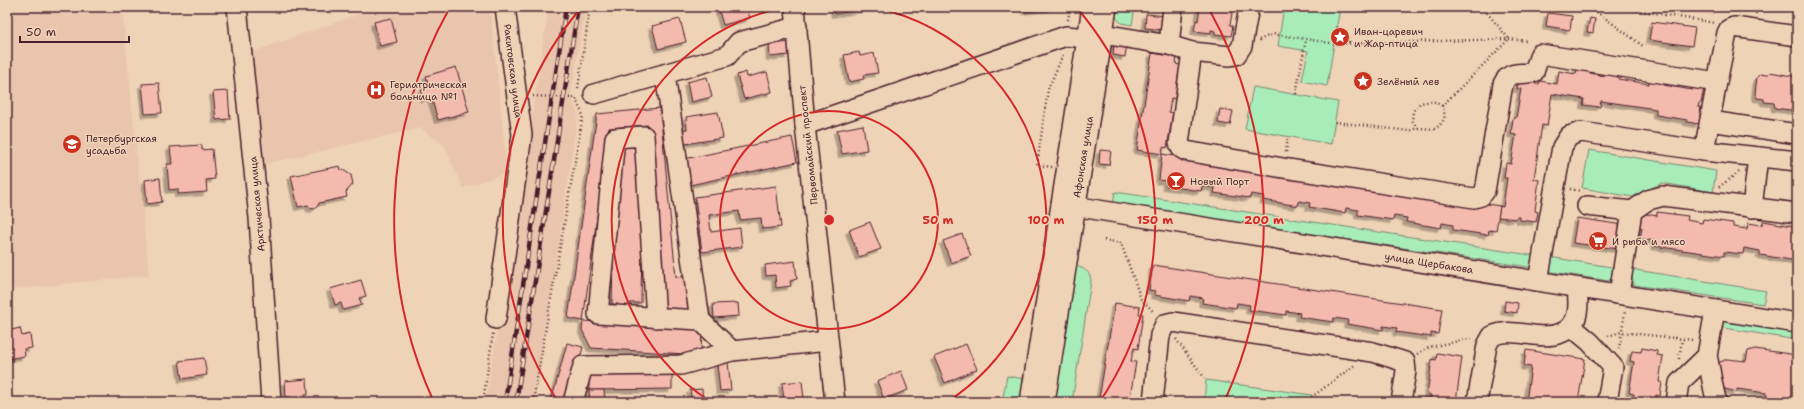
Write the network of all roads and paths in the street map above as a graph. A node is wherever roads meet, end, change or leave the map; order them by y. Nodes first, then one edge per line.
1 (237, 7) edge
2 (505, 7) edge
3 (590, 7) edge
4 (796, 7) edge
5 (1070, 7) edge
6 (1092, 7) edge
7 (1108, 7) edge
8 (1174, 7) edge
9 (1249, 7) edge
10 (1482, 7) edge
11 (1590, 7) edge
12 (1617, 7) edge
13 (797, 27) junction
14 (1337, 27) dead end
15 (1730, 29) junction
16 (1066, 36) junction
17 (1095, 36) junction
18 (1797, 36) edge
19 (1306, 39) junction
20 (1509, 39) junction
21 (1526, 41) dead end
22 (1350, 44) junction
23 (1169, 45) junction
24 (1242, 46) junction
25 (1643, 46) dead end
26 (1192, 52) junction
27 (664, 74) junction
28 (1717, 82) junction
29 (594, 94) joint
30 (1296, 94) dead end
31 (517, 100) junction
32 (576, 100) junction
33 (1442, 106) junction
34 (1710, 121) junction
35 (1335, 122) dead end
36 (805, 125) junction
37 (1417, 128) junction
38 (1797, 134) edge
39 (1704, 151) junction
40 (1758, 157) junction
41 (1797, 162) edge
42 (1054, 171) dead end
43 (1699, 202) junction
44 (1068, 205) junction
45 (1587, 206) dead end
46 (1752, 208) junction
47 (1797, 210) edge
48 (1632, 211) junction
49 (1104, 240) dead end
50 (1538, 281) junction
51 (1577, 288) junction
52 (1622, 300) junction
53 (1715, 310) junction
54 (656, 318) junction
55 (496, 319) joint
56 (700, 320) junction
57 (1797, 323) edge
58 (1165, 324) junction
59 (1572, 327) junction
60 (1622, 332) junction
61 (1498, 333) junction
62 (828, 341) junction
63 (1590, 342) junction
64 (1709, 348) junction
65 (732, 351) junction
66 (1373, 352) junction
67 (1405, 362) junction
68 (1613, 367) junction
69 (1206, 380) dead end
70 (271, 402) edge
71 (483, 402) edge
72 (533, 402) edge
73 (573, 402) edge
74 (835, 402) edge
75 (1030, 402) edge
76 (1044, 402) edge
77 (1153, 402) edge
78 (1305, 402) edge
79 (1401, 402) edge
80 (1477, 402) edge
81 (1607, 402) edge
82 (1676, 402) edge
83 (1717, 402) edge

1 - 70 street, Арктическая улица
2 - 31 street, Ракитовская улица
3 - 32 path
4 - 13 street, Первомайский проспект
5 - 16 path
6 - 17 street, Афонская улица
7 - 17 street, Афонская улица
8 - 23 street
9 - 24 street
10 - 20 path
11 - 25 path
12 - 15 path
13 - 27 street
13 - 36 street, Первомайский проспект
14 - 22 path
15 - 18 street
15 - 28 street
16 - 17 street
16 - 36 street
16 - 42 path
17 - 23 street
17 - 44 street, Афонская улица
19 - 22 path
19 - 24 path
19 - 30 path
20 - 21 path
20 - 22 path
20 - 33 path
23 - 26 street
24 - 26 street
26 - 28 street
27 - 29 street
27 - 56 street
28 - 34 street
29 - 32 path
31 - 32 path
31 - 55 street, Ракитовская улица
32 - 72 path
33 - 37 path
33 - 37 path
34 - 38 street
34 - 39 street
35 - 37 path
36 - 62 street, Первомайский проспект
39 - 40 street
39 - 50 street
40 - 41 street
40 - 43 path
40 - 46 street
43 - 46 street
43 - 48 street
44 - 50 street, улица Щербакова
44 - 75 street, Афонская улица
44 - 76 street, Афонская улица
45 - 48 street
46 - 47 street
48 - 52 street
49 - 58 path
50 - 51 street, улица Щербакова
51 - 52 street, улица Щербакова
51 - 59 street
52 - 53 street, улица Щербакова
52 - 60 path
53 - 57 street, улица Щербакова
53 - 64 street
54 - 54 street
54 - 56 street
55 - 71 path
56 - 65 street
58 - 66 street
58 - 69 path
58 - 77 street
59 - 61 street
59 - 63 street
60 - 63 path
60 - 64 path
60 - 68 path
61 - 67 path
61 - 80 street
62 - 65 street
62 - 74 street, Первомайский проспект
63 - 68 street
64 - 82 street
64 - 83 street
65 - 73 street
66 - 67 street
66 - 78 path
67 - 79 street
68 - 81 street

